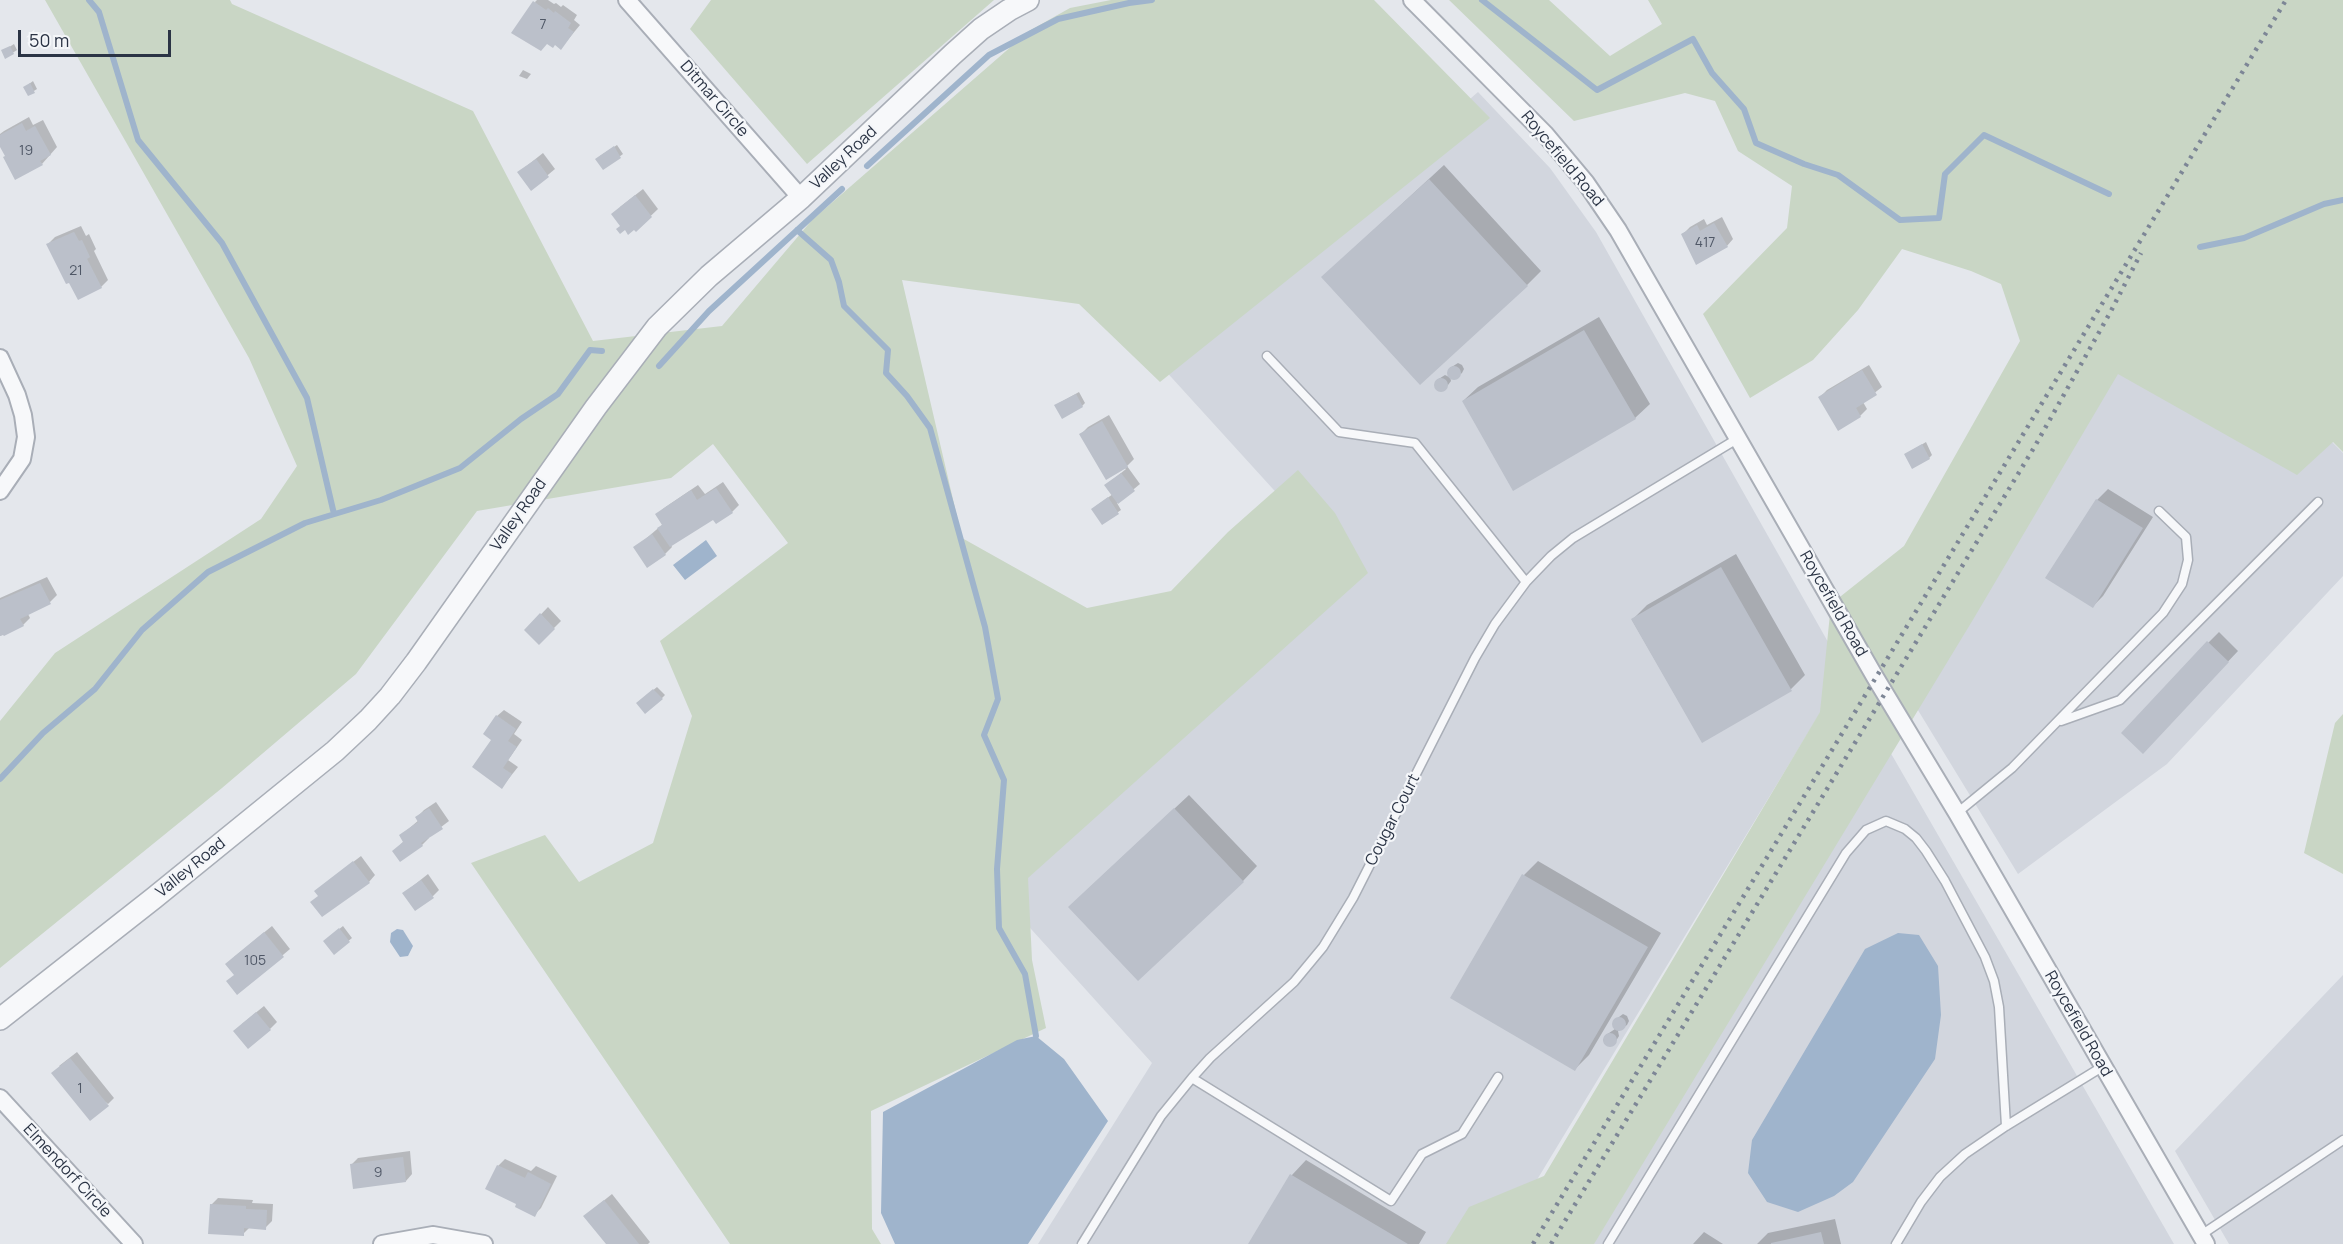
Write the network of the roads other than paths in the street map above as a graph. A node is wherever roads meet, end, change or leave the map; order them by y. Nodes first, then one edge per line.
1 (627, 0) edge
2 (1028, 0) edge
3 (1412, 0) edge
4 (801, 198) junction
5 (1267, 356) dead end
6 (0, 358) edge
7 (1737, 439) junction
8 (0, 491) edge
9 (2318, 502) dead end
10 (2159, 511) dead end
11 (1526, 582) junction
12 (2058, 722) junction
13 (1957, 813) junction
14 (0, 1019) edge
15 (2102, 1067) junction
16 (1498, 1077) dead end
17 (1192, 1078) junction
18 (0, 1098) edge
19 (2006, 1126) junction
20 (2343, 1140) edge
21 (2203, 1240) edge
22 (134, 1244) edge
23 (382, 1244) edge
24 (484, 1244) edge
25 (1082, 1244) edge
26 (1608, 1244) edge
27 (1896, 1244) edge

1 - 4 street, Ditmar Circle
2 - 4 street, Valley Road
3 - 7 street, Roycefield Road
4 - 14 street, Valley Road
5 - 11 lane
6 - 8 street
7 - 11 lane, Cougar Court
7 - 13 street, Roycefield Road
9 - 12 lane
10 - 12 lane
11 - 17 lane, Cougar Court
12 - 13 lane
13 - 15 street, Roycefield Road
15 - 19 lane
15 - 21 street, Roycefield Road
16 - 17 lane
17 - 25 lane, Cougar Court
18 - 22 street, Elmendorf Circle
19 - 26 lane
19 - 27 lane
20 - 21 lane
23 - 24 street

